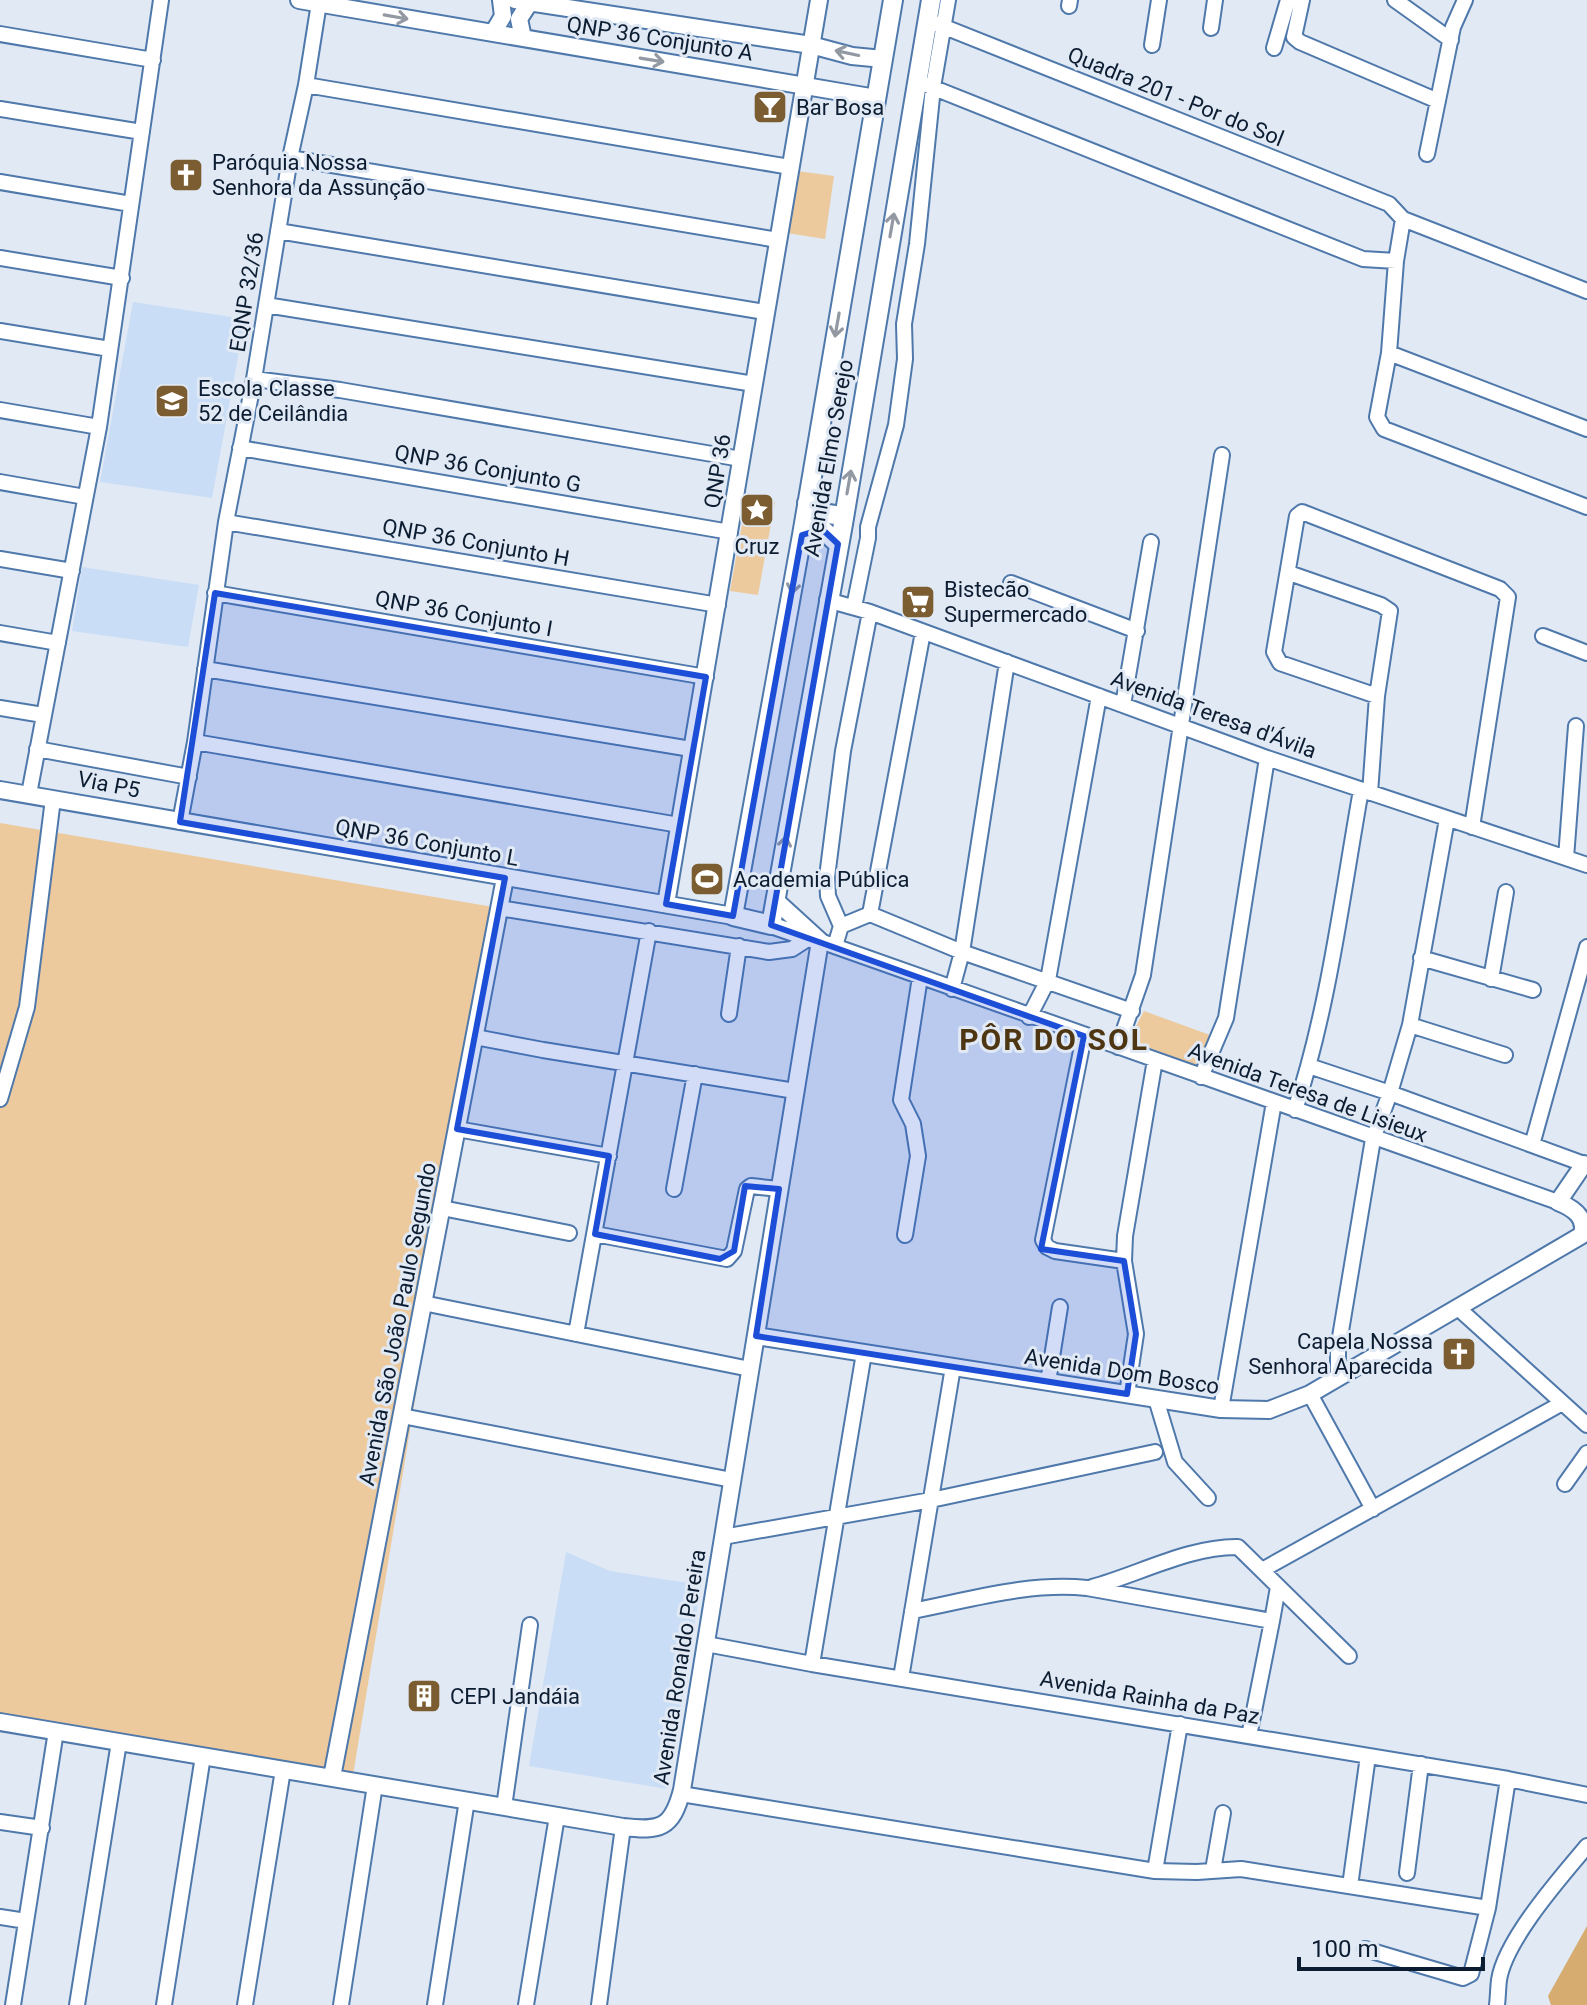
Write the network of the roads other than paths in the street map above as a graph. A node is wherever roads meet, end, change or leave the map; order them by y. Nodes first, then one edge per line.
1 (161, 0) edge
2 (299, 0) edge
3 (501, 0) edge
4 (819, 0) edge
5 (893, 0) edge
6 (931, 0) edge
7 (948, 0) edge
8 (1159, 0) edge
9 (1215, 0) edge
10 (1288, 0) edge
11 (1302, 0) edge
12 (1395, 0) edge
13 (1465, 0) edge
14 (522, 1) edge
15 (319, 3) junction
16 (935, 23) junction
17 (1211, 28) dead end
18 (493, 33) junction
19 (0, 34) edge
20 (523, 38) junction
21 (1451, 40) junction
22 (811, 45) junction
23 (1152, 45) dead end
24 (1274, 48) dead end
25 (883, 59) junction
26 (153, 60) junction
27 (805, 84) junction
28 (925, 84) junction
29 (306, 85) junction
30 (876, 98) junction
31 (1438, 101) junction
32 (0, 109) edge
33 (142, 132) junction
34 (1427, 154) dead end
35 (290, 158) junction
36 (790, 167) junction
37 (0, 182) edge
38 (131, 204) junction
39 (1403, 219) junction
40 (278, 231) junction
41 (778, 240) junction
42 (0, 258) edge
43 (1396, 261) junction
44 (122, 278) junction
45 (1587, 291) edge
46 (266, 305) junction
47 (765, 312) junction
48 (0, 331) edge
49 (110, 349) junction
50 (1389, 353) junction
51 (254, 379) junction
52 (754, 384) junction
53 (0, 410) edge
54 (99, 427) junction
55 (1587, 429) edge
56 (240, 448) junction
57 (1222, 455) dead end
58 (741, 459) junction
59 (0, 482) edge
60 (85, 497) junction
61 (807, 503) junction
62 (1587, 507) edge
63 (843, 516) junction
64 (226, 522) junction
65 (868, 527) junction
66 (730, 532) junction
67 (802, 535) junction
68 (1151, 542) dead end
69 (838, 544) junction
70 (0, 559) edge
71 (72, 571) junction
72 (1289, 573) junction
73 (1011, 583) dead end
74 (215, 593) junction
75 (827, 600) junction
76 (718, 605) junction
77 (854, 607) junction
78 (870, 612) junction
79 (1137, 631) junction
80 (923, 632) junction
81 (0, 633) edge
82 (1543, 636) dead end
83 (58, 643) junction
84 (1587, 653) edge
85 (1007, 662) junction
86 (205, 669) junction
87 (706, 677) junction
88 (1099, 696) junction
89 (1377, 696) junction
90 (1123, 705) junction
91 (0, 708) edge
92 (43, 715) junction
93 (1576, 726) dead end
94 (1182, 728) junction
95 (195, 742) junction
96 (37, 749) junction
97 (691, 749) junction
98 (1267, 758) junction
99 (189, 777) junction
100 (0, 790) edge
101 (1366, 791) junction
102 (29, 794) junction
103 (53, 799) junction
104 (1447, 819) junction
105 (180, 822) junction
106 (679, 825) junction
107 (1472, 827) junction
108 (1566, 858) junction
109 (1587, 865) edge
110 (505, 878) junction
111 (1506, 892) dead end
112 (775, 900) junction
113 (666, 904) junction
114 (499, 908) junction
115 (870, 914) junction
116 (733, 916) junction
117 (771, 925) junction
118 (841, 926) junction
119 (649, 931) junction
120 (821, 942) junction
121 (739, 946) junction
122 (1587, 947) edge
123 (962, 952) junction
124 (1421, 958) junction
125 (920, 977) junction
126 (1491, 979) junction
127 (1048, 980) junction
128 (952, 989) junction
129 (1533, 990) dead end
130 (1132, 1011) junction
131 (729, 1014) dead end
132 (1029, 1017) junction
133 (1410, 1025) junction
134 (1084, 1036) junction
135 (475, 1037) junction
136 (1118, 1047) junction
137 (1505, 1055) dead end
138 (1155, 1060) junction
139 (623, 1062) junction
140 (1309, 1066) junction
141 (695, 1074) junction
142 (1201, 1077) junction
143 (795, 1091) junction
144 (1390, 1093) junction
145 (0, 1099) edge
146 (1274, 1102) junction
147 (1295, 1110) junction
148 (457, 1129) junction
149 (1373, 1139) junction
150 (1532, 1145) junction
151 (609, 1156) junction
152 (1586, 1165) edge
153 (674, 1189) dead end
154 (779, 1189) junction
155 (1558, 1202) junction
156 (442, 1208) junction
157 (1584, 1230) edge
158 (569, 1233) dead end
159 (595, 1234) junction
160 (905, 1235) dead end
161 (1124, 1261) junction
162 (423, 1303) junction
163 (1060, 1307) dead end
164 (1458, 1308) junction
165 (576, 1334) junction
166 (756, 1336) junction
167 (864, 1353) junction
168 (953, 1367) junction
169 (750, 1369) junction
170 (1338, 1378) junction
171 (1048, 1382) junction
172 (1127, 1394) junction
173 (1310, 1394) junction
174 (1156, 1399) junction
175 (1557, 1406) dead end
176 (1221, 1409) junction
177 (402, 1416) junction
178 (1587, 1425) edge
179 (1155, 1452) dead end
180 (1587, 1453) edge
181 (732, 1480) junction
182 (1565, 1484) dead end
183 (1208, 1498) dead end
184 (931, 1500) junction
185 (1373, 1509) junction
186 (839, 1516) junction
187 (723, 1537) junction
188 (1262, 1570) junction
189 (1278, 1587) junction
190 (1087, 1588) junction
191 (912, 1611) junction
192 (1272, 1621) junction
193 (530, 1625) dead end
194 (706, 1644) junction
195 (1349, 1656) dead end
196 (812, 1664) junction
197 (901, 1678) junction
198 (0, 1722) edge
199 (1180, 1724) junction
200 (56, 1731) junction
201 (1249, 1736) junction
202 (119, 1742) junction
203 (203, 1756) junction
204 (1368, 1756) junction
205 (1421, 1764) junction
206 (283, 1770) junction
207 (332, 1777) junction
208 (1508, 1779) junction
209 (375, 1785) junction
210 (681, 1794) junction
211 (1587, 1795) edge
212 (467, 1800) junction
213 (504, 1807) junction
214 (1223, 1813) dead end
215 (557, 1816) junction
216 (0, 1822) edge
217 (623, 1827) junction
218 (42, 1828) junction
219 (1587, 1846) edge
220 (1213, 1870) junction
221 (1155, 1871) junction
222 (1407, 1873) dead end
223 (1350, 1886) junction
224 (1488, 1908) junction
225 (0, 1917) edge
226 (26, 1921) junction
227 (1365, 1949) dead end
228 (13, 2005) edge
229 (77, 2005) edge
230 (164, 2005) edge
231 (245, 2005) edge
232 (341, 2005) edge
233 (435, 2005) edge
234 (526, 2005) edge
235 (599, 2005) edge
236 (1497, 2005) edge

1 - 26 street
2 - 15 street, QNP 36 Conjunto A
3 - 18 street
4 - 22 street, QNP 36
5 - 25 main road, Avenida Elmo Serejo
6 - 16 main road, Avenida Elmo Serejo
7 - 16 street
8 - 23 street
9 - 17 street
10 - 24 street
11 - 31 street
12 - 21 street
13 - 21 street
14 - 20 street
14 - 22 street
15 -> 18 street, QNP 36 Conjunto A
15 - 29 street, EQNP 32/36
16 - 28 main road, Avenida Elmo Serejo
16 - 39 street, Quadra 201 - Por do Sol
18 - 20 street, QNP 36 Conjunto A
19 - 26 street
20 -> 27 street, QNP 36 Conjunto A
21 - 31 street
25 -> 22 street
22 - 27 street, QNP 36
25 - 30 main road, Avenida Elmo Serejo
26 - 33 street
27 - 30 street, QNP 36 Conjunto A
27 - 36 street, QNP 36
28 - 43 street
63 -> 28 main road, Avenida Elmo Serejo
28 - 65 street
29 - 35 street, EQNP 32/36
29 - 36 street
30 -> 61 main road, Avenida Elmo Serejo
31 - 34 street
32 - 33 street
33 - 38 street
35 - 40 street, EQNP 32/36
35 - 41 street
36 - 41 street, QNP 36
37 - 38 street
38 - 44 street
39 - 43 street
39 - 45 street, Quadra 201 - Por do Sol
40 - 46 street, EQNP 32/36
40 - 47 street
41 - 47 street, QNP 36
42 - 44 street
43 - 50 street
44 - 49 street
46 - 51 street, EQNP 32/36
46 - 52 street
47 - 52 street, QNP 36
48 - 49 street
49 - 54 street
50 - 55 street
50 - 62 street
51 - 56 street, EQNP 32/36
51 - 58 street
52 - 58 street, QNP 36
53 - 54 street
54 - 60 street
56 - 64 street, EQNP 32/36
56 - 66 street, QNP 36 Conjunto G
57 - 94 street
58 - 66 street, QNP 36
59 - 60 street
60 - 71 street
61 - 63 main road
61 - 67 main road, Avenida Elmo Serejo
63 - 65 street
63 - 69 main road, Avenida Elmo Serejo
64 - 74 street, EQNP 32/36
64 - 76 street, QNP 36 Conjunto H
65 - 77 street
66 - 76 street, QNP 36
67 - 69 main road
67 -> 116 main road, Avenida Elmo Serejo
68 - 79 street
69 - 75 main road, Avenida Elmo Serejo
70 - 71 street
71 - 83 street
72 - 89 street
72 - 89 street
72 - 107 street
73 - 79 street
74 - 86 street, EQNP 32/36
74 - 87 street, QNP 36 Conjunto I
75 - 77 street, Avenida Teresa d'Ávila
112 -> 75 main road, Avenida Elmo Serejo
76 - 87 street, QNP 36
77 - 78 street, Avenida Teresa d'Ávila
78 - 80 street, Avenida Teresa d'Ávila
78 - 118 street
79 - 90 street
80 - 85 street, Avenida Teresa d'Ávila
80 - 115 street
81 - 83 street
82 - 84 street
83 - 92 street
85 - 88 street, Avenida Teresa d'Ávila
85 - 123 street
86 - 95 street, EQNP 32/36
86 - 97 street
87 - 97 street, QNP 36
88 - 90 street, Avenida Teresa d'Ávila
88 - 127 street
89 - 101 street
90 - 94 street, Avenida Teresa d'Ávila
91 - 92 street
92 - 96 street
93 - 108 street
94 - 98 street, Avenida Teresa d'Ávila
94 - 130 street
95 - 99 street, EQNP 32/36
95 - 106 street
96 - 99 street
96 - 102 street
97 - 106 street, QNP 36
98 - 101 street, Avenida Teresa d'Ávila
98 - 142 street
99 - 105 street, EQNP 32/36
100 - 102 street, Via P5
101 - 104 street, Avenida Teresa d'Ávila
101 - 140 street
102 - 103 street, Via P5
103 - 105 street, Via P5
103 - 145 street
104 - 107 street, Avenida Teresa d'Ávila
104 - 124 street
105 - 110 street, QNP 36 Conjunto L
106 - 113 street, QNP 36
107 - 108 street, Avenida Teresa d'Ávila
108 - 109 street, Avenida Teresa d'Ávila
110 - 113 street, QNP 36 Conjunto L
110 - 114 street, Avenida São João Paulo Segundo
111 - 126 street
112 - 117 main road, Avenida Elmo Serejo
112 - 120 street
113 - 116 street
114 - 119 street
114 - 135 street, Avenida São João Paulo Segundo
115 - 118 street
115 - 123 street
116 - 117 main road
117 - 120 street
118 - 120 street
119 - 121 street
119 - 139 street
120 - 121 street
120 - 125 street, Avenida Teresa de Lisieux
120 - 143 street, Avenida Ronaldo Pereira
121 - 131 street
122 - 150 street
123 - 127 street
123 - 128 street
124 - 126 street
124 - 133 street
125 - 128 street, Avenida Teresa de Lisieux
125 - 160 street
126 - 129 street
127 - 130 street
127 - 132 street
128 - 132 street, Avenida Teresa de Lisieux
130 - 136 street
132 - 134 street, Avenida Teresa de Lisieux
133 - 137 street
133 - 144 street
134 - 136 street, Avenida Teresa de Lisieux
134 - 161 street
135 - 139 street
135 - 148 street, Avenida São João Paulo Segundo
136 - 138 street, Avenida Teresa de Lisieux
138 - 142 street, Avenida Teresa de Lisieux
138 - 161 street
139 - 141 street
139 - 151 street
140 - 144 street
140 - 147 street
141 - 143 street
141 - 153 street
142 - 146 street, Avenida Teresa de Lisieux
143 - 154 street, Avenida Ronaldo Pereira
144 - 149 street
144 - 150 street
146 - 147 street, Avenida Teresa de Lisieux
146 - 176 street
147 - 149 street, Avenida Teresa de Lisieux
148 - 151 street
148 - 156 street, Avenida São João Paulo Segundo
149 - 155 street, Avenida Teresa de Lisieux
149 - 170 street
150 - 152 street
151 - 159 street
152 - 155 street
154 - 159 street
154 - 166 street, Avenida Ronaldo Pereira
155 - 157 street, Avenida Teresa de Lisieux
156 - 158 street
156 - 162 street, Avenida São João Paulo Segundo
157 - 164 street, Avenida Dom Bosco
159 - 165 street
161 - 172 street
162 - 165 street
162 - 177 street, Avenida São João Paulo Segundo
163 - 171 street
164 - 170 street, Avenida Dom Bosco
164 - 178 street
165 - 169 street
166 - 167 street, Avenida Dom Bosco
166 - 169 street, Avenida Ronaldo Pereira
167 - 168 street, Avenida Dom Bosco
167 - 186 street
168 - 171 street, Avenida Dom Bosco
168 - 184 street
169 - 181 street, Avenida Ronaldo Pereira
170 - 173 street, Avenida Dom Bosco
171 - 172 street, Avenida Dom Bosco
172 - 174 street, Avenida Dom Bosco
173 - 176 street, Avenida Dom Bosco
173 - 185 street
174 - 176 street, Avenida Dom Bosco
174 - 183 street
175 - 185 street
177 - 181 street
177 - 207 street, Avenida São João Paulo Segundo
179 - 184 street
180 - 182 street
181 - 187 street, Avenida Ronaldo Pereira
184 - 186 street
184 - 191 street
185 - 188 street
186 - 187 street
186 - 196 street
187 - 194 street, Avenida Ronaldo Pereira
188 - 189 street
188 - 190 street
189 - 192 street
189 - 195 street
190 - 191 street
190 - 192 street
191 - 197 street
192 - 201 street
193 - 213 street
194 - 196 street, Avenida Rainha da Paz
194 - 210 street, Avenida Ronaldo Pereira
196 - 197 street, Avenida Rainha da Paz
197 - 199 street, Avenida Rainha da Paz
198 - 200 street, Avenida Ronaldo Pereira
199 - 201 street, Avenida Rainha da Paz
199 - 221 street
200 - 202 street, Avenida Ronaldo Pereira
200 - 218 street
201 - 204 street, Avenida Rainha da Paz
202 - 203 street, Avenida Ronaldo Pereira
202 - 229 street
203 - 206 street, Avenida Ronaldo Pereira
203 - 230 street
204 - 205 street, Avenida Rainha da Paz
204 - 223 street
205 - 208 street, Avenida Rainha da Paz
205 - 222 street
206 - 207 street, Avenida Ronaldo Pereira
206 - 231 street
207 - 209 street, Avenida Ronaldo Pereira
208 - 211 street, Avenida Rainha da Paz
208 - 224 street
209 - 212 street, Avenida Ronaldo Pereira
209 - 232 street
210 - 217 street, Avenida Ronaldo Pereira
210 - 221 street
212 - 213 street, Avenida Ronaldo Pereira
212 - 233 street
213 - 215 street, Avenida Ronaldo Pereira
214 - 220 street
215 - 217 street, Avenida Ronaldo Pereira
215 - 234 street
216 - 218 street
217 - 235 street
218 - 226 street
219 - 236 street
220 - 221 street
220 - 223 street
223 - 224 street
224 - 227 street
225 - 226 street
226 - 228 street

